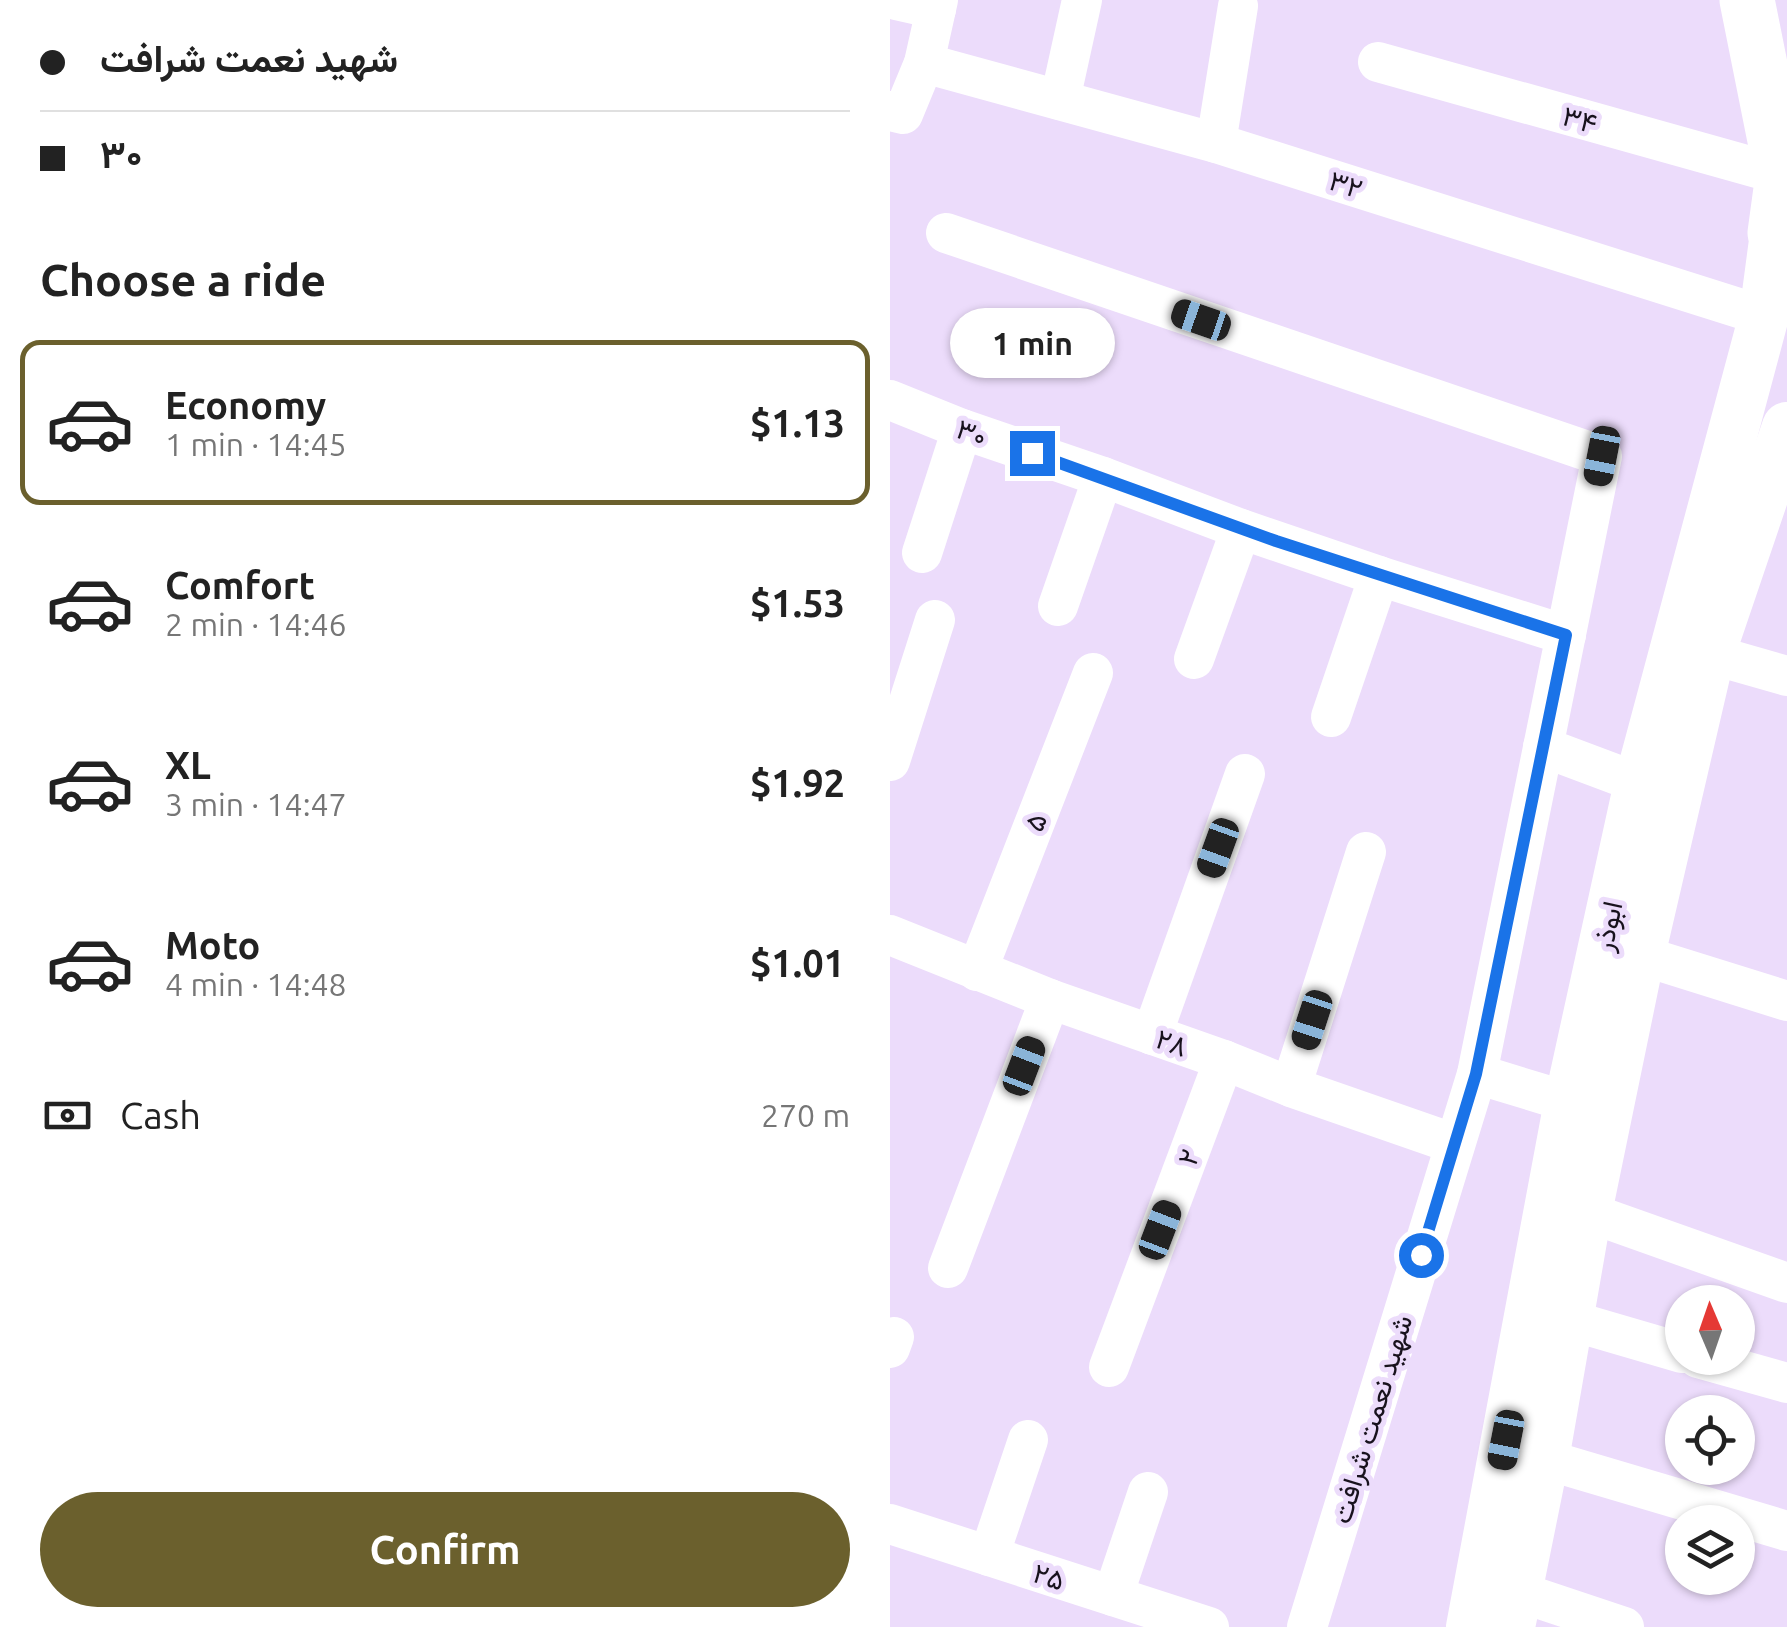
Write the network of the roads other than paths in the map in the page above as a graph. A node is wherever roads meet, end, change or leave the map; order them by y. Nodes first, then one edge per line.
1 (896, 0) edge
2 (1082, 0) edge
3 (1743, 1) edge
4 (937, 5) edge
5 (1238, 6) dead end
6 (1378, 62) dead end
7 (924, 63) junction
8 (1060, 100) junction
9 (890, 111) edge
10 (1216, 143) junction
11 (1785, 160) edge
12 (946, 233) dead end
13 (1775, 233) joint
14 (1764, 316) junction
15 (890, 400) edge
16 (1787, 426) edge
17 (962, 429) junction
18 (1103, 477) junction
19 (1241, 529) junction
20 (922, 553) dead end
21 (1379, 576) junction
22 (1058, 606) dead end
23 (935, 620) dead end
24 (1566, 635) junction
25 (1710, 654) junction
26 (1194, 659) dead end
27 (1094, 673) dead end
28 (1787, 676) edge
29 (1331, 717) dead end
30 (1543, 747) junction
31 (890, 761) edge
32 (1245, 774) dead end
33 (1639, 783) junction
34 (1366, 852) dead end
35 (892, 943) edge
36 (1640, 955) junction
37 (977, 970) junction
38 (1050, 999) junction
39 (1787, 1001) edge
40 (1152, 1035) junction
41 (1224, 1060) junction
42 (1476, 1074) junction
43 (1290, 1088) junction
44 (1569, 1102) junction
45 (1455, 1144) junction
46 (1588, 1212) junction
47 (948, 1268) dead end
48 (1787, 1284) edge
49 (1569, 1320) junction
50 (1665, 1348) edge
51 (1109, 1367) dead end
52 (1755, 1375) edge
53 (1787, 1384) edge
54 (1028, 1440) dead end
55 (1544, 1460) junction
56 (1148, 1492) dead end
57 (890, 1524) edge
58 (1787, 1531) edge
59 (989, 1556) junction
60 (1113, 1596) junction
61 (1513, 1609) edge
62 (1209, 1627) edge
63 (1308, 1627) edge
64 (1470, 1627) edge
65 (1624, 1627) edge

1 - 4 street
2 - 8 street
3 - 11 highway
4 - 7 street
5 - 10 street
6 - 11 street, ۳۴
7 - 8 street, ۳۲
7 - 9 street
8 - 10 street, ۳۲
10 - 14 street, ۳۲
11 - 13 highway
12 - 24 street, شهید نعمت شرافت
13 - 14 main road, ابوذر
14 - 33 main road, ابوذر
15 - 17 street, ۳۰
16 - 25 main road, ابوذر
17 - 18 street, ۳۰
17 - 20 street
18 - 19 street, ۳۰
18 - 22 street
19 - 21 street, ۳۰
19 - 26 street
21 - 24 street, ۳۰
21 - 29 street
23 - 31 street
24 - 30 street, شهید نعمت شرافت
25 - 28 street
25 - 36 main road, ابوذر
27 - 37 street, ۵
30 - 33 street
30 - 42 street, شهید نعمت شرافت
32 - 40 street
33 - 44 main road, ابوذر
34 - 43 street
35 - 37 street, ۲۸
36 - 39 street
36 - 46 main road, ابوذر
37 - 38 street, ۲۸
38 - 40 street, ۲۸
38 - 47 street
40 - 41 street, ۲۸
41 - 43 street, ۲۸
41 - 51 street, ۲
42 - 44 street
42 - 45 street, شهید نعمت شرافت
43 - 45 street, ۲۸
44 - 64 main road, ابوذر
45 - 63 street, شهید نعمت شرافت
46 - 48 street
46 - 49 main road, ابوذر
49 - 50 street
49 - 55 main road, ابوذر
52 - 53 street
54 - 59 street
55 - 58 street
55 - 61 main road, ابوذر
56 - 60 street
57 - 59 street, ۲۵
59 - 60 street, ۲۵
60 - 62 street, ۲۵
61 - 65 street

